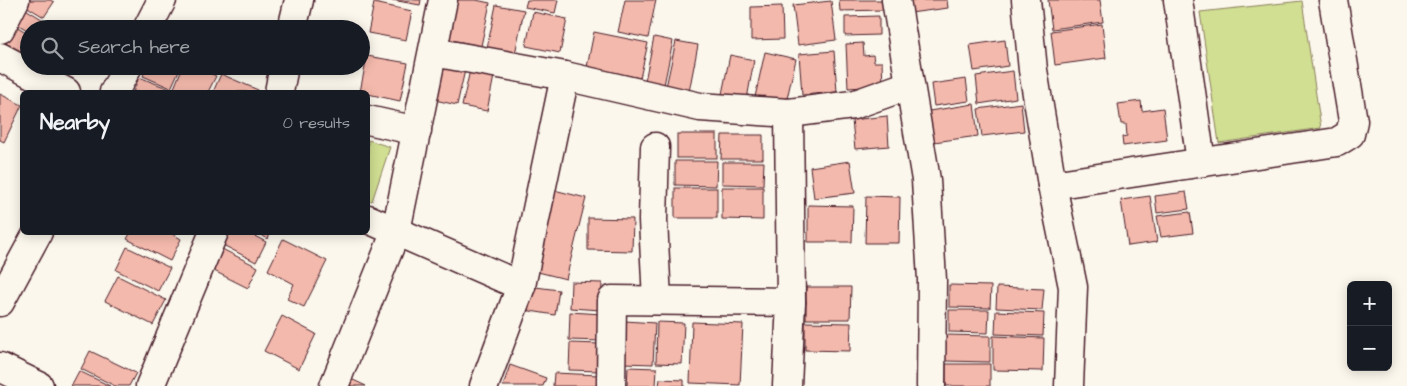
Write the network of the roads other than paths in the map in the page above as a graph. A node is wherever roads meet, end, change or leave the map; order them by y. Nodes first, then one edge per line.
1 (15, 0) edge
2 (162, 0) edge
3 (299, 0) edge
4 (443, 0) edge
5 (896, 0) edge
6 (1026, 0) edge
7 (1178, 0) edge
8 (1334, 0) edge
9 (152, 20) edge
10 (294, 20) edge
11 (0, 29) edge
12 (433, 52) junction
13 (0, 57) edge
14 (20, 68) edge
15 (34, 75) edge
16 (123, 75) edge
17 (282, 75) edge
18 (565, 76) junction
19 (909, 85) junction
20 (62, 90) edge
21 (115, 90) edge
22 (279, 90) edge
23 (789, 113) junction
24 (370, 120) edge
25 (417, 131) junction
26 (655, 147) dead end
27 (1202, 162) junction
28 (1052, 185) junction
29 (370, 221) edge
30 (396, 231) junction
31 (36, 235) edge
32 (213, 235) edge
33 (521, 286) junction
34 (657, 300) junction
35 (0, 302) edge
36 (790, 302) junction
37 (0, 366) edge
38 (39, 386) edge
39 (150, 386) edge
40 (334, 386) edge
41 (484, 386) edge
42 (612, 386) edge
43 (787, 386) edge
44 (932, 386) edge
45 (1069, 386) edge

1 - 11 street
2 - 9 street
3 - 10 street
4 - 12 street
5 - 19 street
6 - 28 street
7 - 27 street
8 - 27 street
12 - 18 street
12 - 25 street
13 - 14 street
15 - 20 street
16 - 21 street
17 - 22 street
18 - 23 street
18 - 33 street
19 - 23 street
19 - 44 street
23 - 36 street
24 - 25 street
25 - 30 street
26 - 34 street
27 - 28 street
28 - 45 street
29 - 30 street
30 - 33 street
30 - 40 street
31 - 35 street
32 - 39 street
33 - 41 street
34 - 36 street
34 - 42 street
36 - 43 street
37 - 38 street

